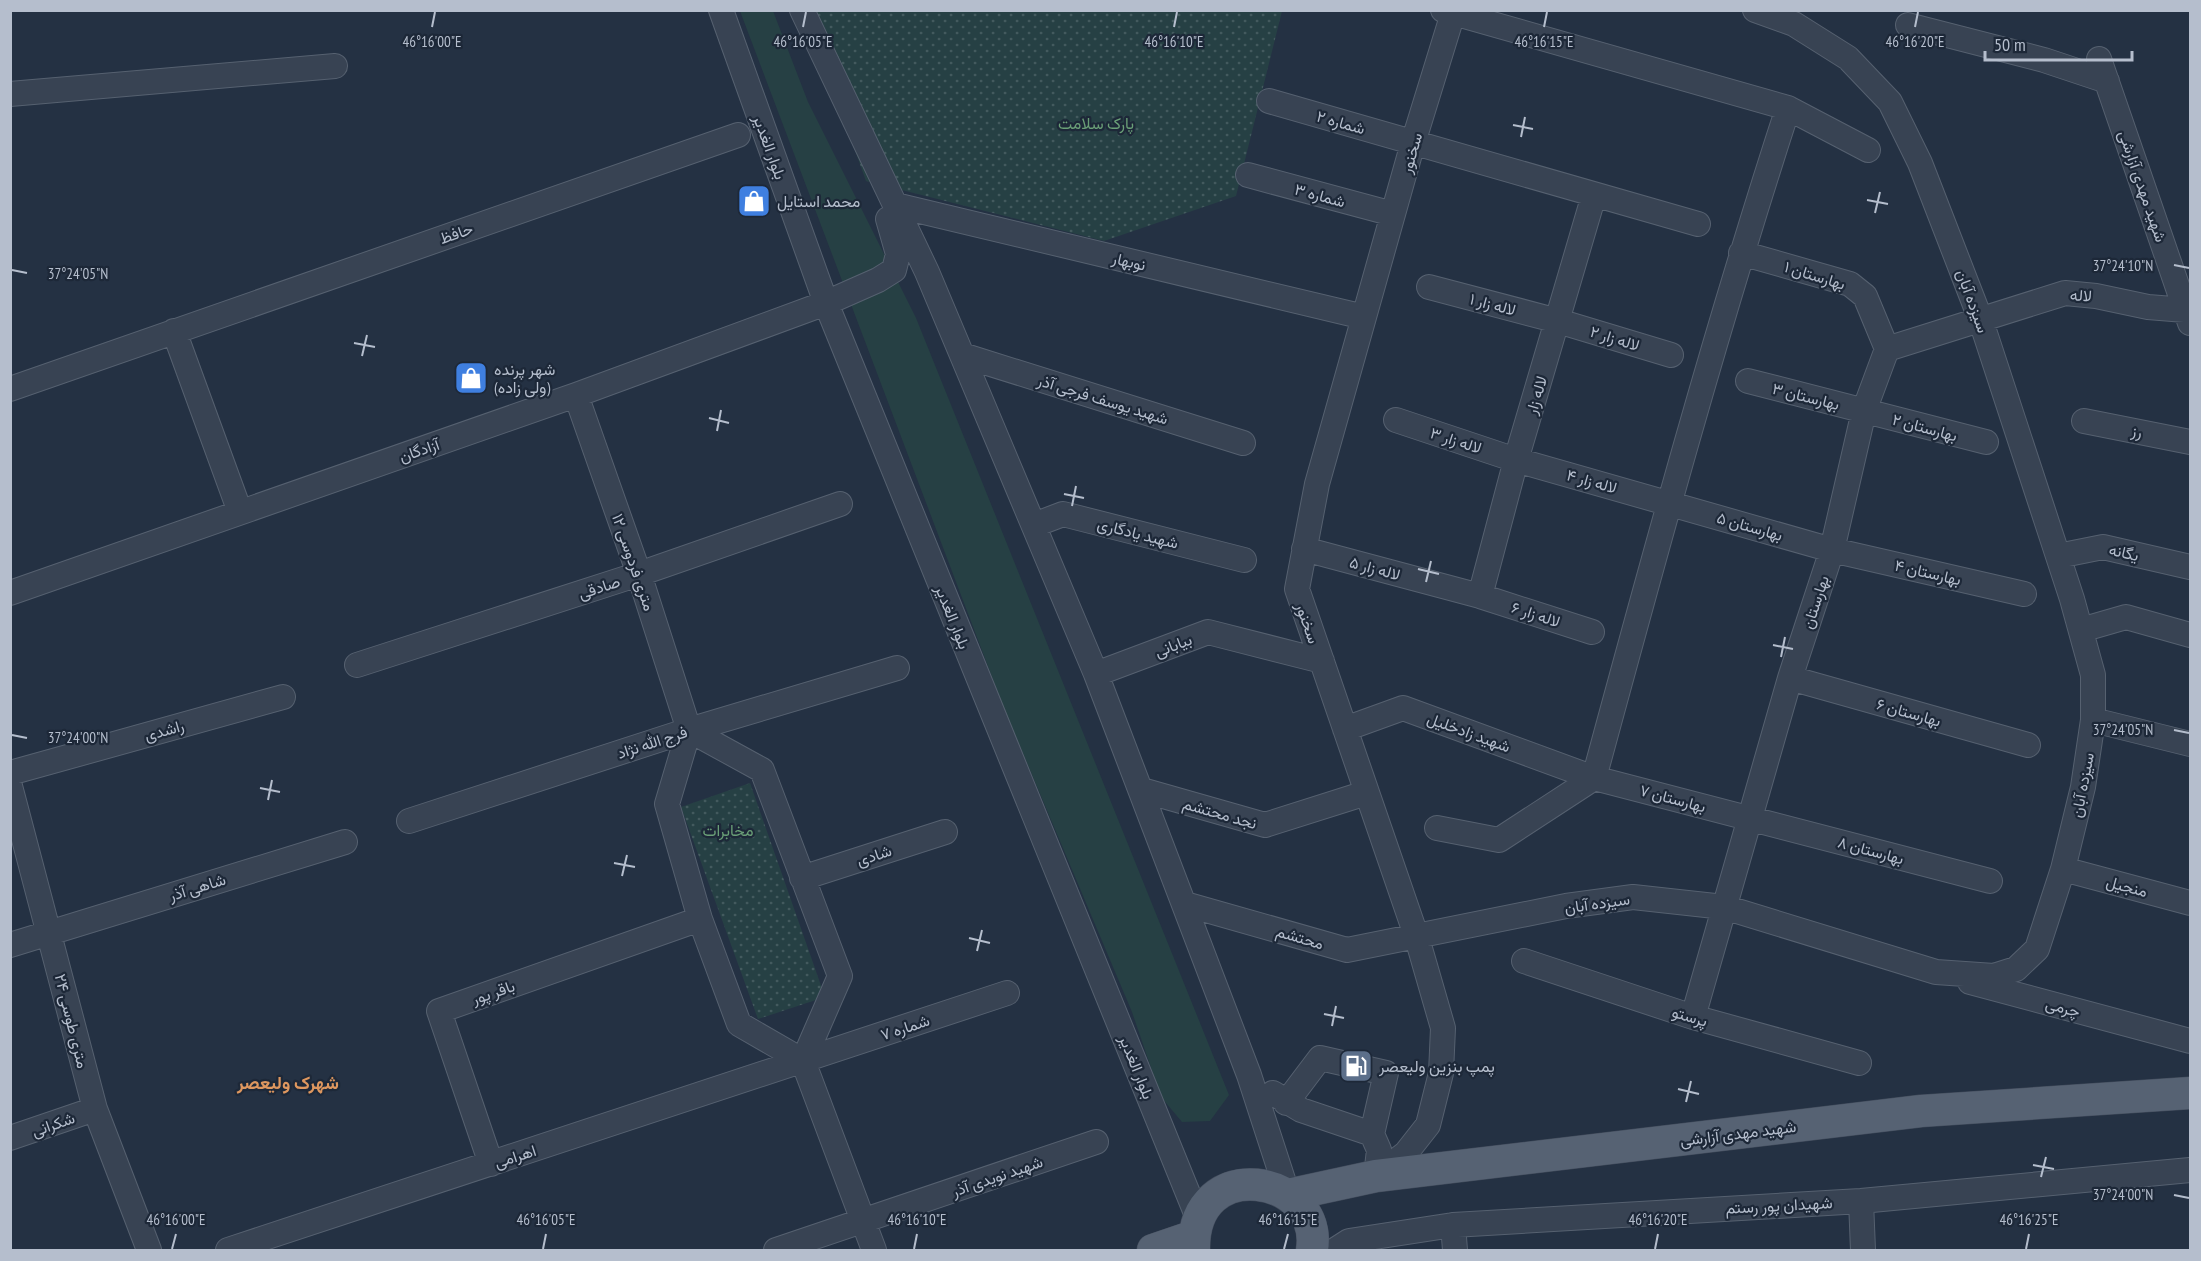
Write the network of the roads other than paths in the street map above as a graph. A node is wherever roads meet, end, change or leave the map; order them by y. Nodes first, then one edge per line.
1 (722, 10) edge
2 (802, 10) edge
3 (1755, 10) edge
4 (1450, 11) edge
5 (1796, 17) edge
6 (1908, 25) dead end
7 (335, 66) dead end
8 (10, 94) edge
9 (1269, 101) dead end
10 (1788, 108) junction
11 (738, 135) dead end
12 (1413, 143) junction
13 (1868, 150) dead end
14 (879, 175) junction
15 (1248, 175) dead end
16 (1594, 195) junction
17 (895, 205) junction
18 (1393, 214) junction
19 (1698, 224) dead end
20 (1741, 253) junction
21 (1429, 287) dead end
22 (826, 303) junction
23 (1364, 316) junction
24 (2188, 317) edge
25 (1980, 318) junction
26 (1558, 321) junction
27 (174, 331) junction
28 (1887, 349) junction
29 (962, 355) junction
30 (1671, 355) dead end
31 (1748, 381) dead end
32 (10, 389) edge
33 (576, 395) junction
34 (1864, 411) junction
35 (1395, 420) dead end
36 (2084, 421) dead end
37 (1986, 442) dead end
38 (2190, 442) edge
39 (1243, 443) dead end
40 (1516, 460) junction
41 (1668, 503) junction
42 (840, 504) dead end
43 (240, 512) junction
44 (1034, 525) junction
45 (1304, 549) junction
46 (1832, 550) junction
47 (2058, 556) junction
48 (1244, 560) dead end
49 (2190, 567) edge
50 (639, 574) junction
51 (10, 593) edge
52 (2024, 594) dead end
53 (1480, 596) junction
54 (2081, 630) junction
55 (1592, 632) dead end
56 (2190, 635) edge
57 (1322, 661) junction
58 (357, 665) dead end
59 (897, 668) dead end
60 (1096, 674) junction
61 (1790, 678) junction
62 (283, 697) dead end
63 (2093, 720) junction
64 (1345, 729) junction
65 (689, 730) junction
66 (2190, 744) edge
67 (2028, 745) dead end
68 (10, 772) edge
69 (1594, 777) junction
70 (10, 786) edge
71 (1142, 790) junction
72 (1366, 793) junction
73 (1752, 818) junction
74 (409, 821) dead end
75 (1437, 828) dead end
76 (945, 832) dead end
77 (345, 842) dead end
78 (2063, 869) junction
79 (802, 879) junction
80 (1990, 881) dead end
81 (2190, 903) edge
82 (1185, 904) junction
83 (1724, 907) junction
84 (700, 919) junction
85 (50, 932) junction
86 (1416, 938) junction
87 (10, 945) edge
88 (1524, 961) dead end
89 (1936, 972) junction
90 (1008, 993) dead end
91 (1693, 1017) junction
92 (2190, 1041) edge
93 (803, 1061) junction
94 (1859, 1063) dead end
95 (1249, 1075) junction
96 (2190, 1093) edge
97 (1286, 1103) junction
98 (95, 1109) junction
99 (1372, 1134) junction
100 (10, 1138) edge
101 (1096, 1142) dead end
102 (491, 1164) junction
103 (2190, 1170) edge
104 (1376, 1176) junction
105 (1288, 1195) junction
106 (1861, 1201) junction
107 (863, 1222) junction
108 (1446, 1226) junction
109 (1195, 1235) edge
110 (149, 1251) edge
111 (228, 1251) edge
112 (776, 1251) edge
113 (874, 1251) edge
114 (1153, 1251) edge
115 (1312, 1251) edge
116 (1335, 1251) edge
117 (1413, 1251) edge
118 (1455, 1251) edge
119 (1863, 1251) edge

1 - 22 street, بلوار الغدیر
2 - 14 street
3 - 5 street, سیزده آبان
4 - 10 street
4 - 12 street, سخنور
5 - 25 street, سیزده آبان
6 - 24 street, شهید مهدی آزارشی
7 - 8 street
9 - 12 street, شماره ۲
10 - 13 street
10 - 20 street
11 - 27 street, حافظ
12 - 16 street, شماره ۲
12 - 18 street, سخنور
14 - 17 street
14 - 22 street, آزادگان
15 - 18 street, شماره ۳
16 - 19 street, شماره ۲
16 - 26 street, لاله زار
17 - 23 street, نوبهار
17 - 29 street
18 - 23 street, سخنور
20 - 28 street, بهارستان ۱
20 - 41 street
21 - 26 street, لاله زار ۱
22 - 33 street, آزادگان
22 - 109 street, بلوار الغدیر
23 - 45 street, سخنور
24 - 25 street, لاله
25 - 28 street
25 - 47 street, سیزده آبان
26 - 30 street, لاله زار ۲
26 - 40 street, لاله زار
27 - 32 street, حافظ
27 - 43 street
28 - 34 street, بهارستان
29 - 39 street, شهید یوسف فرجی آذر
29 - 44 street
31 - 34 street, بهارستان ۳
33 - 43 street, آزادگان
33 - 50 street, ۱۲ متری فردوسی
34 - 37 street, بهارستان ۲
34 - 46 street, بهارستان
35 - 40 street, لاله زار ۳
36 - 38 street, رز
40 - 41 street, لاله زار ۴
40 - 53 street, لاله زار
41 - 46 street, بهارستان ۵
41 - 69 street
42 - 50 street, صادقی
43 - 51 street, آزادگان
44 - 48 street, شهید یادگاری
44 - 60 street
45 - 53 street, لاله زار ۵
45 - 57 street, سخنور
46 - 52 street, بهارستان ۴
46 - 61 street, بهارستان
47 - 49 street, یگانه
47 - 54 street, سیزده آبان
50 - 58 street, صادقی
50 - 65 street, ۱۲ متری فردوسی
53 - 55 street, لاله زار ۶
54 - 56 street
54 - 63 street, سیزده آبان
57 - 60 street, بیابانی
57 - 64 street, سخنور
59 - 65 street, فرج الله نژاد
60 - 71 street
61 - 67 street, بهارستان ۶
61 - 73 street, بهارستان
62 - 68 street, راشدی
63 - 66 street
63 - 78 street, سیزده آبان
64 - 69 street, شهید زادخلیل
64 - 72 street, سخنور
65 - 74 street, فرج الله نژاد
65 - 79 street
65 - 84 street
69 - 73 street, بهارستان ۷
69 - 75 street
70 - 85 street, ۲۴ متری طوسی
71 - 72 street, نجد محتشم
71 - 82 street
72 - 86 street, سخنور
73 - 80 street, بهارستان ۸
73 - 83 street, بهارستان
76 - 79 street, شادی
77 - 85 street, شاهی آذر
78 - 81 street, منجیل
78 - 89 street, سیزده آبان
79 - 93 street
82 - 86 street, محتشم
82 - 95 street
83 - 86 street, سیزده آبان
83 - 89 street, سیزده آبان
83 - 91 street, بهارستان
84 - 93 street
84 - 102 street, باقر پور
85 - 87 street, شاهی آذر
85 - 98 street, ۲۴ متری طوسی
86 - 104 street, سخنور
88 - 91 street, پرستو
89 - 92 street, چرمی
90 - 93 street, شماره ۷
91 - 94 street, پرستو
93 - 102 street, اهرامی
93 - 107 street
95 - 97 street
95 - 105 street
96 - 104 main road, شهید مهدی آزارشی
97 - 99 street
97 - 99 street
98 - 100 street, شکرانی
98 - 110 street, ۲۴ متری طوسی
99 - 104 street
101 - 107 street, شهید نویدی آذر
102 - 111 street, اهرامی
103 - 106 street, شهیدان پور رستم
104 - 105 main road, شهید مهدی آزارشی
105 - 109 main road
105 - 115 main road
106 - 108 street, شهیدان پور رستم
106 - 119 street
107 - 112 street, شهید نویدی آذر
107 - 113 street
108 - 116 street, شهیدان پور رستم
108 - 117 street
108 - 118 street
109 - 114 main road

